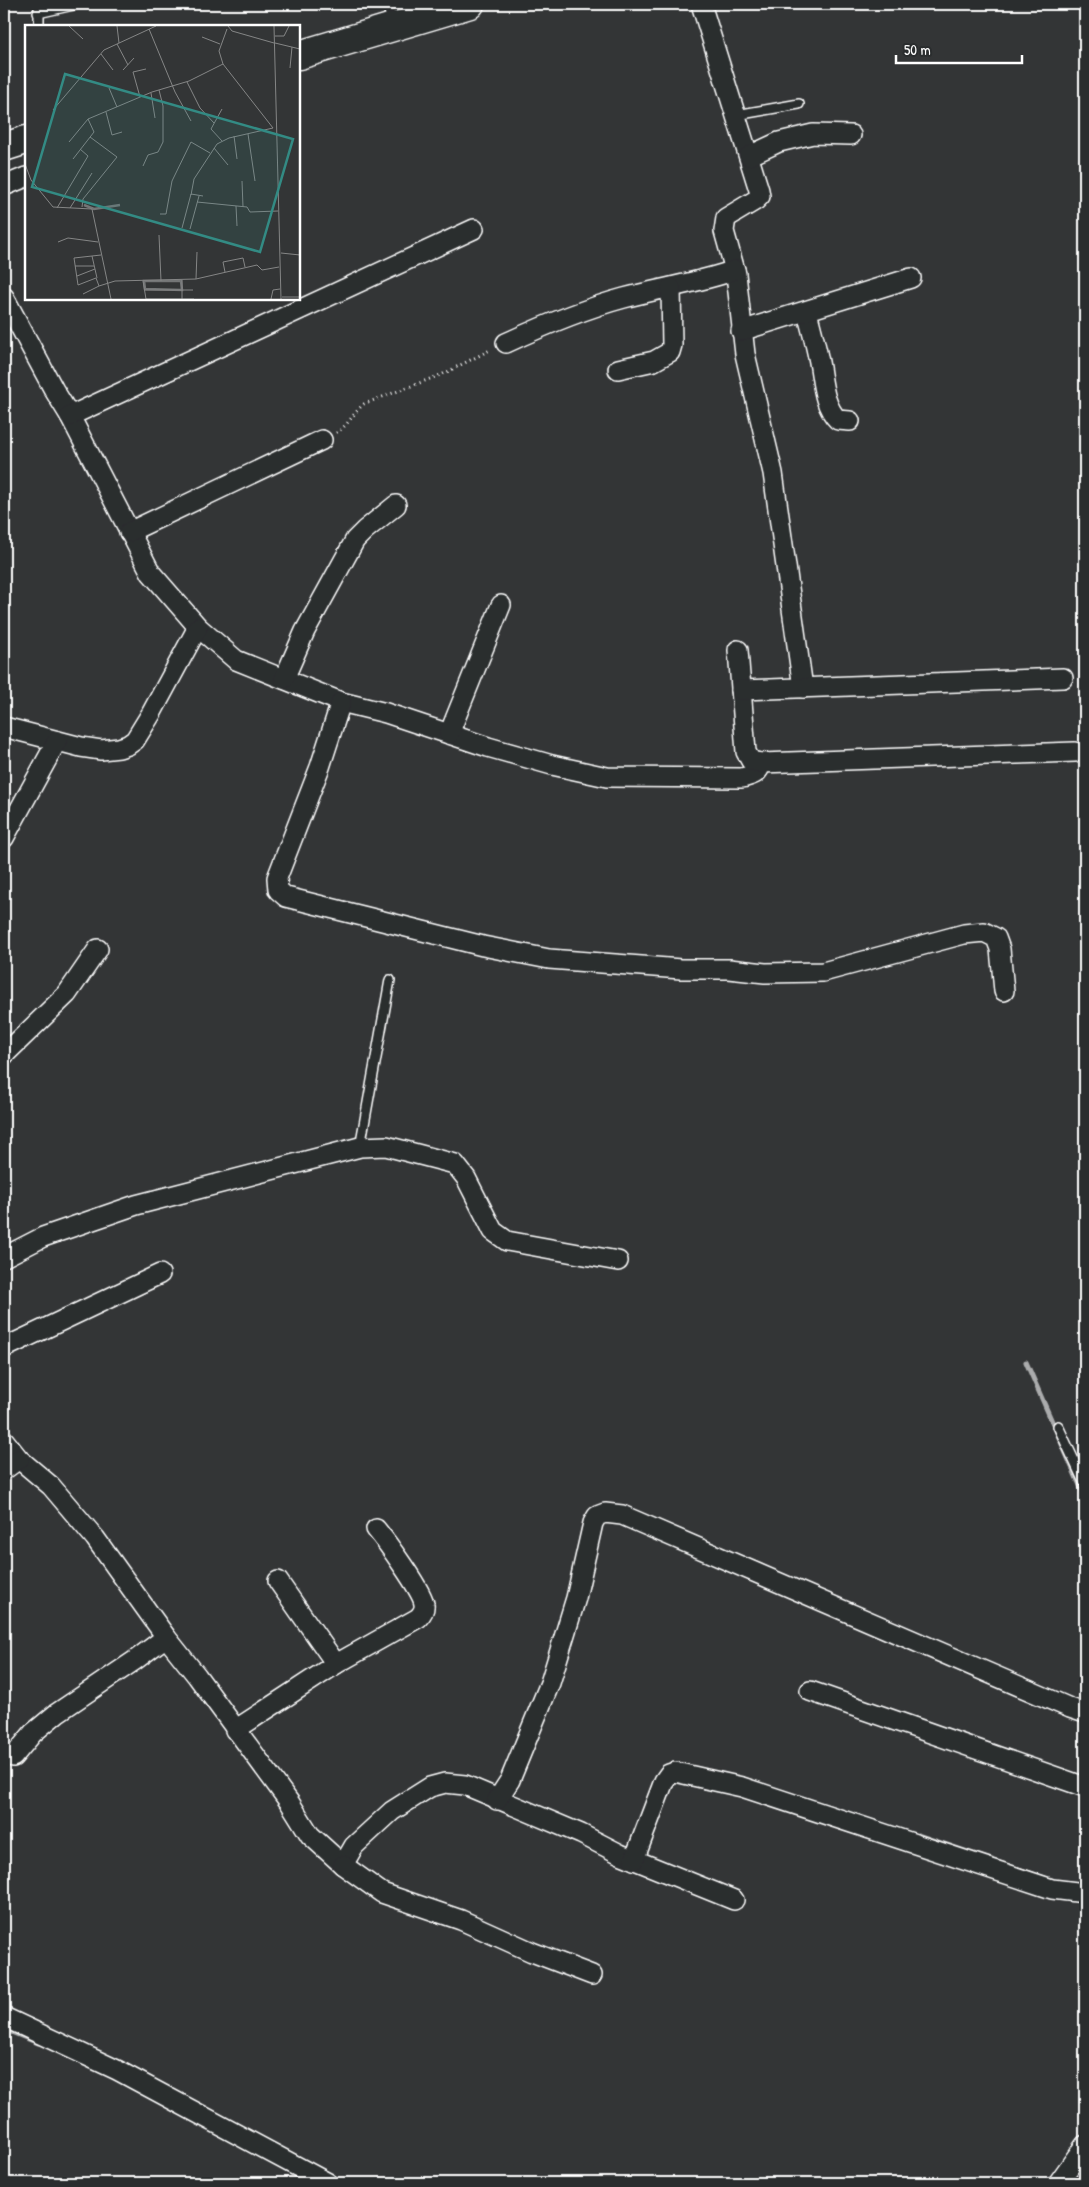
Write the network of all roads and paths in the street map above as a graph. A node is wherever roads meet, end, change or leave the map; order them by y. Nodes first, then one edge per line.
1 (38, 4) edge
2 (78, 4) edge
3 (470, 4) edge
4 (701, 4) edge
5 (38, 14) junction
6 (390, 15) edge
7 (39, 25) edge
8 (300, 56) edge
9 (798, 104) dead end
10 (736, 115) junction
11 (851, 135) dead end
12 (25, 140) edge
13 (4, 147) edge
14 (749, 156) junction
15 (25, 177) edge
16 (4, 186) edge
17 (474, 229) dead end
18 (735, 270) junction
19 (911, 278) dead end
20 (671, 288) junction
21 (4, 297) edge
22 (807, 312) junction
23 (741, 331) junction
24 (506, 343) joint
25 (618, 369) dead end
26 (70, 416) junction
27 (850, 421) dead end
28 (322, 440) joint
29 (396, 505) dead end
30 (129, 532) junction
31 (501, 605) dead end
32 (198, 628) junction
33 (738, 650) dead end
34 (1063, 678) dead end
35 (284, 679) junction
36 (803, 688) junction
37 (741, 690) junction
38 (341, 702) junction
39 (4, 727) edge
40 (449, 734) junction
41 (57, 741) junction
42 (1075, 752) dead end
43 (762, 763) junction
44 (4, 838) edge
45 (98, 949) dead end
46 (390, 980) dead end
47 (1004, 991) dead end
48 (4, 1055) edge
49 (360, 1147) junction
50 (4, 1257) edge
51 (618, 1261) dead end
52 (160, 1274) dead end
53 (4, 1348) edge
54 (1058, 1426) dead end
55 (4, 1440) edge
56 (11, 1464) edge
57 (1085, 1484) edge
58 (376, 1529) dead end
59 (278, 1581) dead end
60 (166, 1637) junction
61 (336, 1664) junction
62 (810, 1690) dead end
63 (1085, 1712) edge
64 (235, 1730) junction
65 (13, 1757) dead end
66 (1085, 1787) edge
67 (497, 1800) junction
68 (634, 1860) junction
69 (343, 1865) junction
70 (1085, 1893) edge
71 (734, 1900) dead end
72 (592, 1975) dead end
73 (4, 2018) edge
74 (1085, 2145) edge
75 (328, 2183) edge
76 (1058, 2183) edge

1 - 5 lane
2 - 5 lane
3 - 6 highway
4 - 10 street
5 - 7 lane
6 - 8 highway
9 - 10 lane
10 - 14 street
11 - 14 street
12 - 13 highway
14 - 18 street
15 - 16 street
17 - 26 street
18 - 20 street
18 - 23 street
19 - 22 street
20 - 24 street
20 - 25 street
21 - 26 street
22 - 23 street
22 - 27 street
23 - 36 street
24 - 28 path
26 - 30 street
28 - 30 street
29 - 35 street
30 - 32 street
31 - 40 street
32 - 35 street
32 - 41 street
33 - 37 street
34 - 36 street
35 - 38 street
36 - 37 street
37 - 43 street
38 - 40 street
38 - 47 street
39 - 41 street
40 - 43 street
41 - 44 street
42 - 43 street
45 - 48 street
46 - 49 lane
49 - 50 street
49 - 51 street
52 - 53 street
54 - 57 lane
55 - 56 street
56 - 60 street
58 - 61 street
59 - 61 street
60 - 64 street
60 - 65 street
61 - 64 street
62 - 66 street
63 - 67 street
64 - 69 street
67 - 68 street
67 - 69 street
68 - 70 street
68 - 71 street
69 - 72 street
73 - 75 street
74 - 76 street

